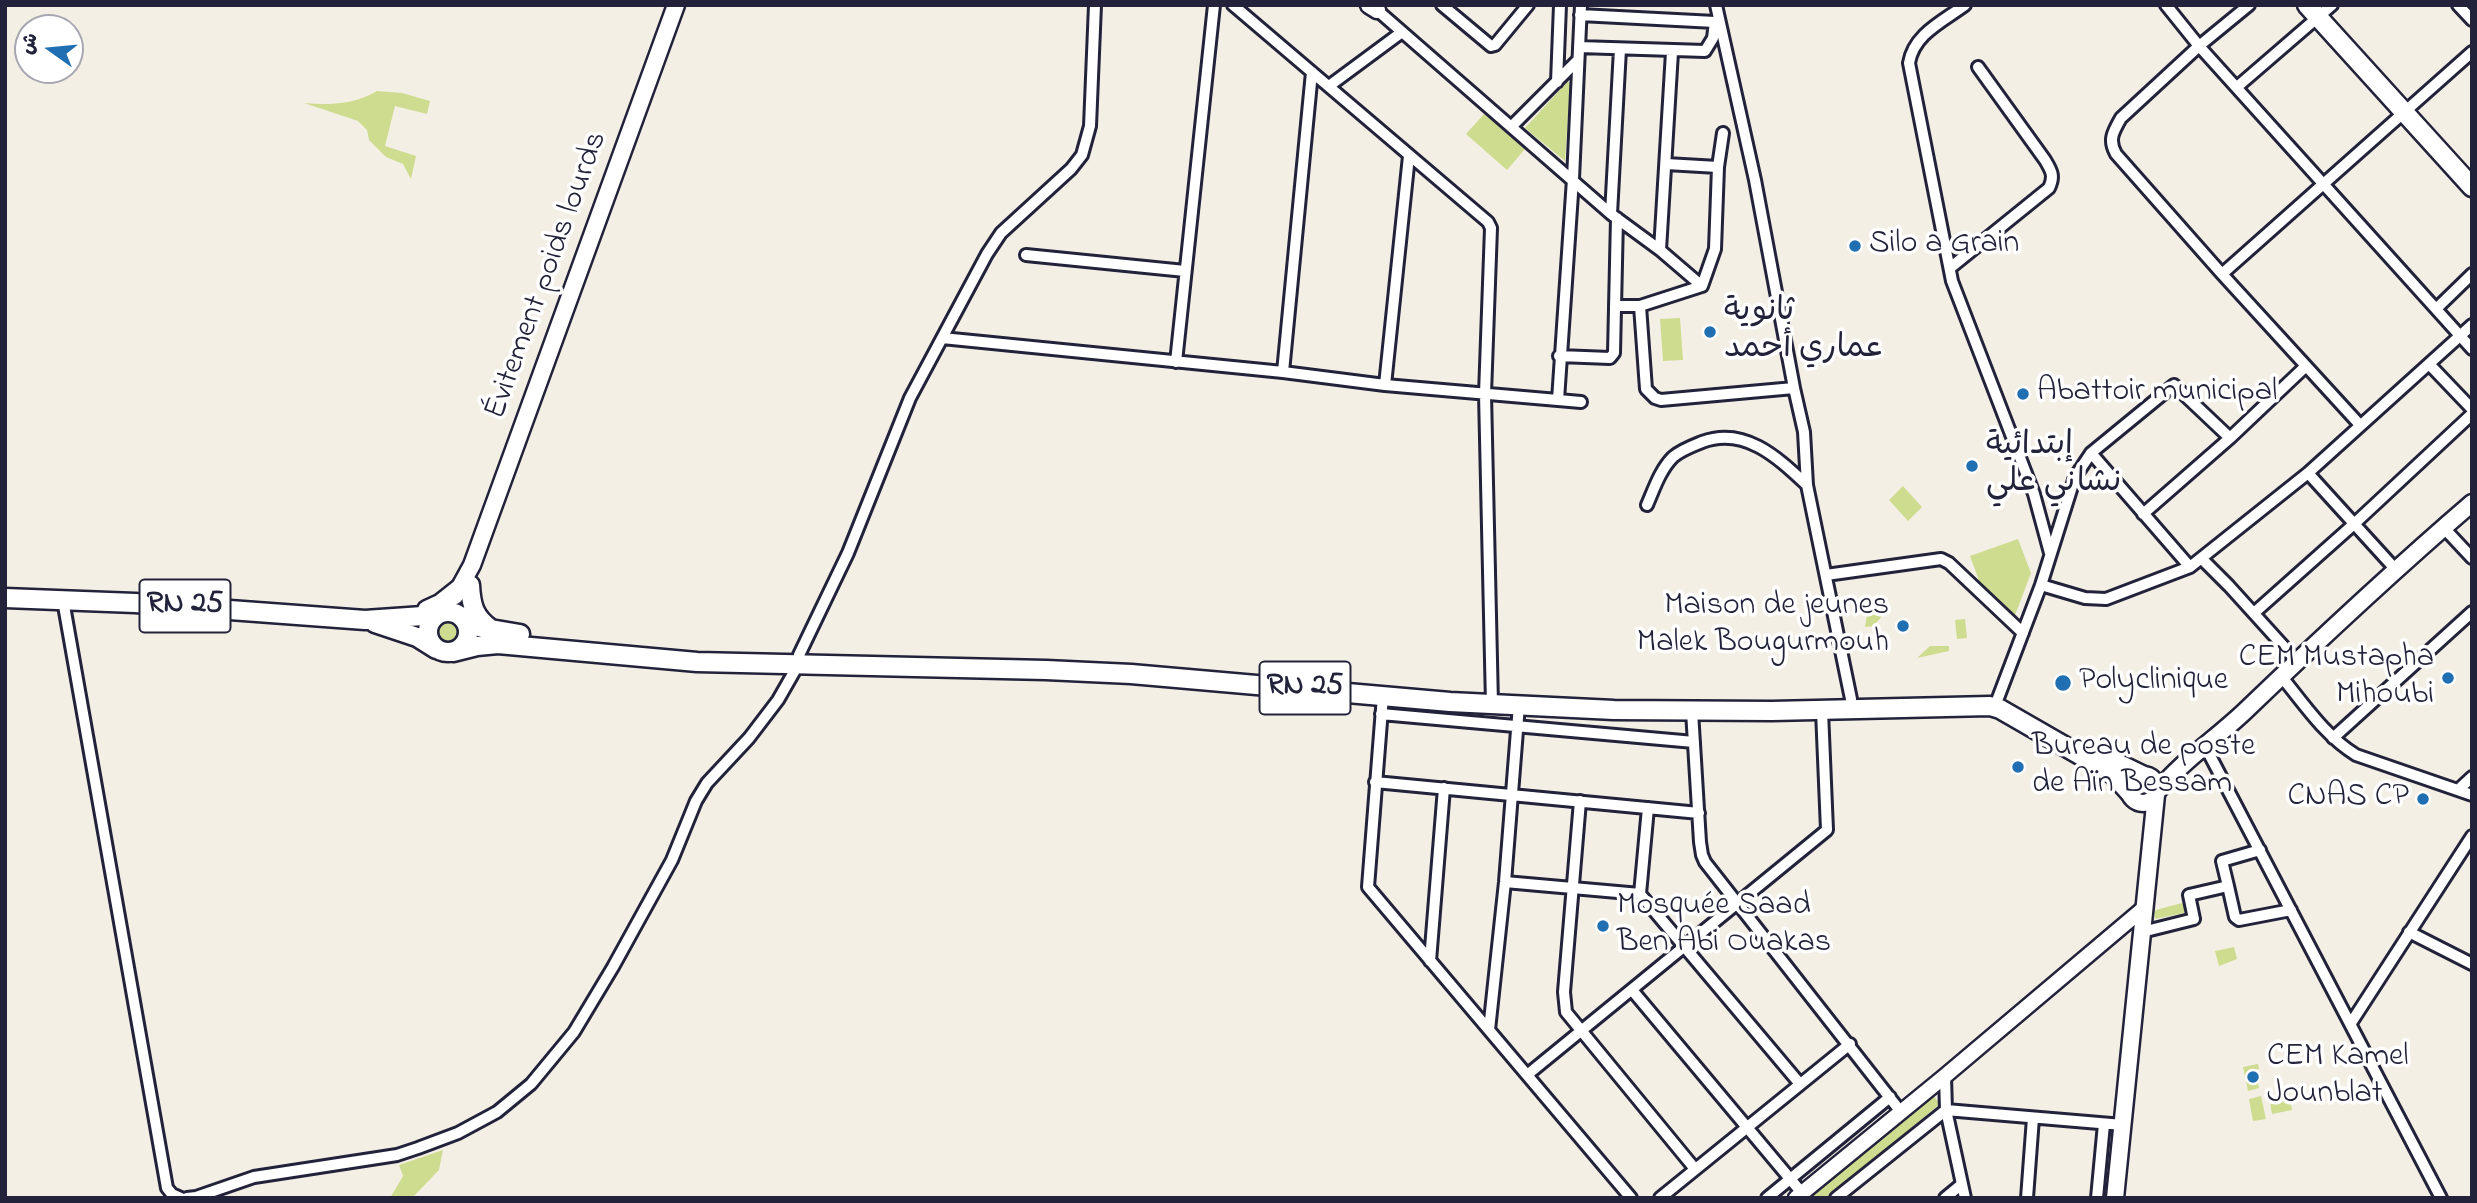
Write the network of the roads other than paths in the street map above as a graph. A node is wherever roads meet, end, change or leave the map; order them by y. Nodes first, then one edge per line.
1 (676, 5) edge
2 (1095, 5) edge
3 (1214, 5) edge
4 (1233, 5) edge
5 (1528, 5) edge
6 (1560, 5) edge
7 (1716, 5) edge
8 (1965, 5) edge
9 (2166, 5) edge
10 (2249, 5) edge
11 (2458, 5) edge
12 (1374, 7) edge
13 (1446, 7) edge
14 (2319, 9) edge
15 (1580, 10) edge
16 (2472, 20) edge
17 (1718, 22) junction
18 (1402, 32) junction
19 (2199, 46) junction
20 (1579, 47) junction
21 (1620, 50) junction
22 (1672, 52) junction
23 (2472, 52) edge
24 (1577, 61) junction
25 (1978, 67) dead end
26 (1312, 72) junction
27 (1557, 82) junction
28 (1329, 86) junction
29 (2237, 87) junction
30 (2405, 112) junction
31 (1512, 126) junction
32 (1723, 133) dead end
33 (1409, 156) junction
34 (1666, 164) junction
35 (1718, 167) junction
36 (1573, 179) junction
37 (2324, 183) junction
38 (2472, 187) edge
39 (1614, 216) junction
40 (1660, 250) junction
41 (1026, 255) dead end
42 (1950, 268) junction
43 (1185, 271) junction
44 (2222, 274) junction
45 (2472, 274) edge
46 (1702, 286) junction
47 (1615, 306) junction
48 (1640, 306) junction
49 (2436, 309) junction
50 (2472, 325) edge
51 (2460, 336) junction
52 (942, 338) junction
53 (2472, 349) edge
54 (1559, 356) junction
55 (1176, 362) junction
56 (2429, 363) junction
57 (2306, 366) junction
58 (1283, 372) junction
59 (1385, 385) junction
60 (1794, 387) junction
61 (1485, 394) junction
62 (1558, 400) junction
63 (1581, 402) dead end
64 (2472, 412) edge
65 (2360, 425) junction
66 (2230, 438) junction
67 (2091, 453) junction
68 (2308, 473) junction
69 (1807, 485) junction
70 (2472, 503) edge
71 (1647, 506) dead end
72 (2143, 514) junction
73 (2354, 524) junction
74 (2443, 527) junction
75 (2050, 553) junction
76 (2472, 558) edge
77 (2202, 559) junction
78 (2190, 567) junction
79 (2397, 571) junction
80 (1826, 575) junction
81 (2041, 585) junction
82 (464, 587) junction
83 (5, 598) edge
84 (63, 600) junction
85 (2472, 612) edge
86 (2254, 613) junction
87 (440, 614) junction
88 (406, 617) junction
89 (365, 620) junction
90 (466, 623) junction
91 (494, 631) junction
92 (2023, 633) junction
93 (445, 651) junction
94 (799, 660) junction
95 (2297, 660) junction
96 (2281, 676) junction
97 (1382, 695) junction
98 (1492, 698) junction
99 (1852, 699) junction
100 (1996, 701) junction
101 (1519, 705) junction
102 (1822, 710) junction
103 (1692, 711) junction
104 (1381, 714) junction
105 (1518, 726) junction
106 (2333, 738) junction
107 (1694, 742) junction
108 (2205, 746) junction
109 (2182, 766) junction
110 (2146, 776) junction
111 (2472, 777) edge
112 (1375, 782) junction
113 (1444, 788) junction
114 (2458, 790) junction
115 (2156, 794) junction
116 (1512, 795) junction
117 (2472, 795) edge
118 (2135, 798) junction
119 (1580, 801) junction
120 (1648, 808) junction
121 (1699, 813) junction
122 (2152, 829) junction
123 (2472, 836) edge
124 (2260, 850) junction
125 (1505, 882) junction
126 (2228, 886) junction
127 (1573, 889) junction
128 (1640, 894) junction
129 (1737, 904) junction
130 (2144, 908) junction
131 (2291, 910) junction
132 (2142, 932) junction
133 (2409, 932) junction
134 (1685, 946) junction
135 (1430, 961) junction
136 (2472, 964) edge
137 (1632, 990) junction
138 (2351, 1023) junction
139 (1489, 1030) junction
140 (1580, 1032) junction
141 (1850, 1044) junction
142 (1527, 1074) junction
143 (1945, 1076) junction
144 (1800, 1084) junction
145 (1890, 1097) junction
146 (1946, 1110) junction
147 (1901, 1112) junction
148 (2034, 1118) junction
149 (2104, 1124) junction
150 (2123, 1125) junction
151 (1747, 1128) junction
152 (1695, 1169) junction
153 (1790, 1179) junction
154 (1962, 1184) junction
155 (1799, 1195) edge
156 (181, 1198) edge
157 (187, 1198) edge
158 (1631, 1198) edge
159 (1660, 1198) edge
160 (1767, 1198) edge
161 (1836, 1198) edge
162 (1945, 1198) edge
163 (1965, 1198) edge
164 (2027, 1198) edge
165 (2097, 1198) edge
166 (2115, 1198) edge
167 (2441, 1198) edge

1 - 82 main road, Évitement poids lourds
2 - 52 street
3 - 43 street
4 - 26 street
5 - 13 street
6 - 27 street
7 - 17 street
8 - 42 street
9 - 19 street
10 - 19 street
11 - 16 street
12 - 18 street
14 - 29 street
14 - 30 main road
15 - 17 street
15 - 20 street
17 - 22 street
17 - 60 street
18 - 28 street
18 - 31 street
19 - 29 street
19 - 44 street
20 - 21 street
20 - 24 street
21 - 22 street
21 - 39 street
22 - 34 street
23 - 30 street
24 - 27 street
24 - 36 street
25 - 42 street
26 - 28 street
26 - 58 street
27 - 31 street
28 - 33 street
29 - 37 street
30 - 37 street
30 - 38 main road
31 - 36 street
32 - 35 street
33 - 59 street
33 - 61 street
34 - 35 street
34 - 40 street
35 - 46 street
36 - 39 street
36 - 54 street
37 - 44 street
37 - 49 street
39 - 40 street
39 - 47 street
40 - 46 street
41 - 43 street
42 - 75 street
43 - 55 street
44 - 57 street
45 - 49 street
46 - 48 street
47 - 48 street
47 - 54 street
48 - 60 street
49 - 51 street
50 - 51 street
51 - 53 street
51 - 56 street
52 - 55 street
52 - 94 street
54 - 62 street
55 - 58 street
56 - 64 street
56 - 65 street
57 - 65 street
57 - 66 street
58 - 59 street
59 - 61 street
60 - 69 street
61 - 62 street
61 - 98 street
62 - 63 street
64 - 73 street
65 - 68 street
66 - 67 street
66 - 72 street
67 - 72 street
67 - 75 street
68 - 73 street
68 - 77 street
69 - 71 street
69 - 80 street
70 - 74 main road
72 - 78 street
73 - 79 street
73 - 86 street
74 - 76 street
74 - 79 main road
75 - 81 street
77 - 78 street
77 - 86 street
78 - 81 street
79 - 95 main road
80 - 92 street
80 - 99 street
81 - 92 street
82 - 87 main road
82 - 88 main road
82 - 90 main road, Évitement poids lourds
82 - 91 main road
83 - 84 main road, RN 25
84 - 89 main road, RN 25
84 - 156 street
85 - 106 street
86 - 95 street
87 - 88 main road, RN 25
87 - 90 main road
87 - 93 main road
88 - 89 main road, RN 25
89 - 93 main road, RN 25
90 - 91 main road, RN 25
90 - 93 main road
91 - 94 main road, RN 25
92 - 100 street
93 - 94 main road, RN 25
94 - 97 main road, RN 25
94 - 98 main road, RN 25
94 - 157 street
95 - 96 main road
96 - 106 street
96 - 108 main road
97 - 98 main road, RN 25
97 - 104 street
98 - 99 main road, RN 25
98 - 101 main road, RN 25
99 - 100 main road, RN 25
100 - 102 main road, RN 25
100 - 110 main road
100 - 118 main road
101 - 103 main road, RN 25
101 - 105 street
102 - 103 main road, RN 25
102 - 129 street
103 - 107 street
104 - 105 street
104 - 112 street
105 - 107 street
105 - 116 street
106 - 114 street
107 - 121 street
108 - 109 main road
108 - 124 street
109 - 110 main road
109 - 115 main road
110 - 115 main road
110 - 118 main road
111 - 114 street
112 - 113 street
112 - 135 street
113 - 116 street
113 - 135 street
114 - 117 street
115 - 118 main road
115 - 122 main road
116 - 119 street
116 - 125 street
118 - 122 main road
119 - 120 street
119 - 127 street
120 - 121 street
120 - 128 street
121 - 129 street
122 - 130 main road
123 - 133 street
124 - 126 street
124 - 131 street
125 - 127 street
125 - 139 street
126 - 131 street
126 - 132 street
127 - 128 street
127 - 140 street
128 - 134 street
129 - 134 street
129 - 141 street
130 - 132 main road
130 - 143 street
131 - 138 street
132 - 150 main road
133 - 136 street
133 - 138 street
134 - 137 street
134 - 144 street
135 - 139 street
137 - 140 street
137 - 151 street
138 - 167 street
139 - 142 street
140 - 142 street
140 - 152 street
141 - 144 street
141 - 145 street
142 - 158 street
143 - 146 street
143 - 147 street
144 - 151 street
145 - 147 street
145 - 153 street
146 - 148 street
146 - 154 street
146 - 161 street
147 - 155 street
148 - 149 street
148 - 164 street
149 - 150 street
149 - 165 street
150 - 166 main road
151 - 152 street
151 - 153 street
152 - 159 street
153 - 155 street
153 - 160 street
154 - 162 street
154 - 163 street

